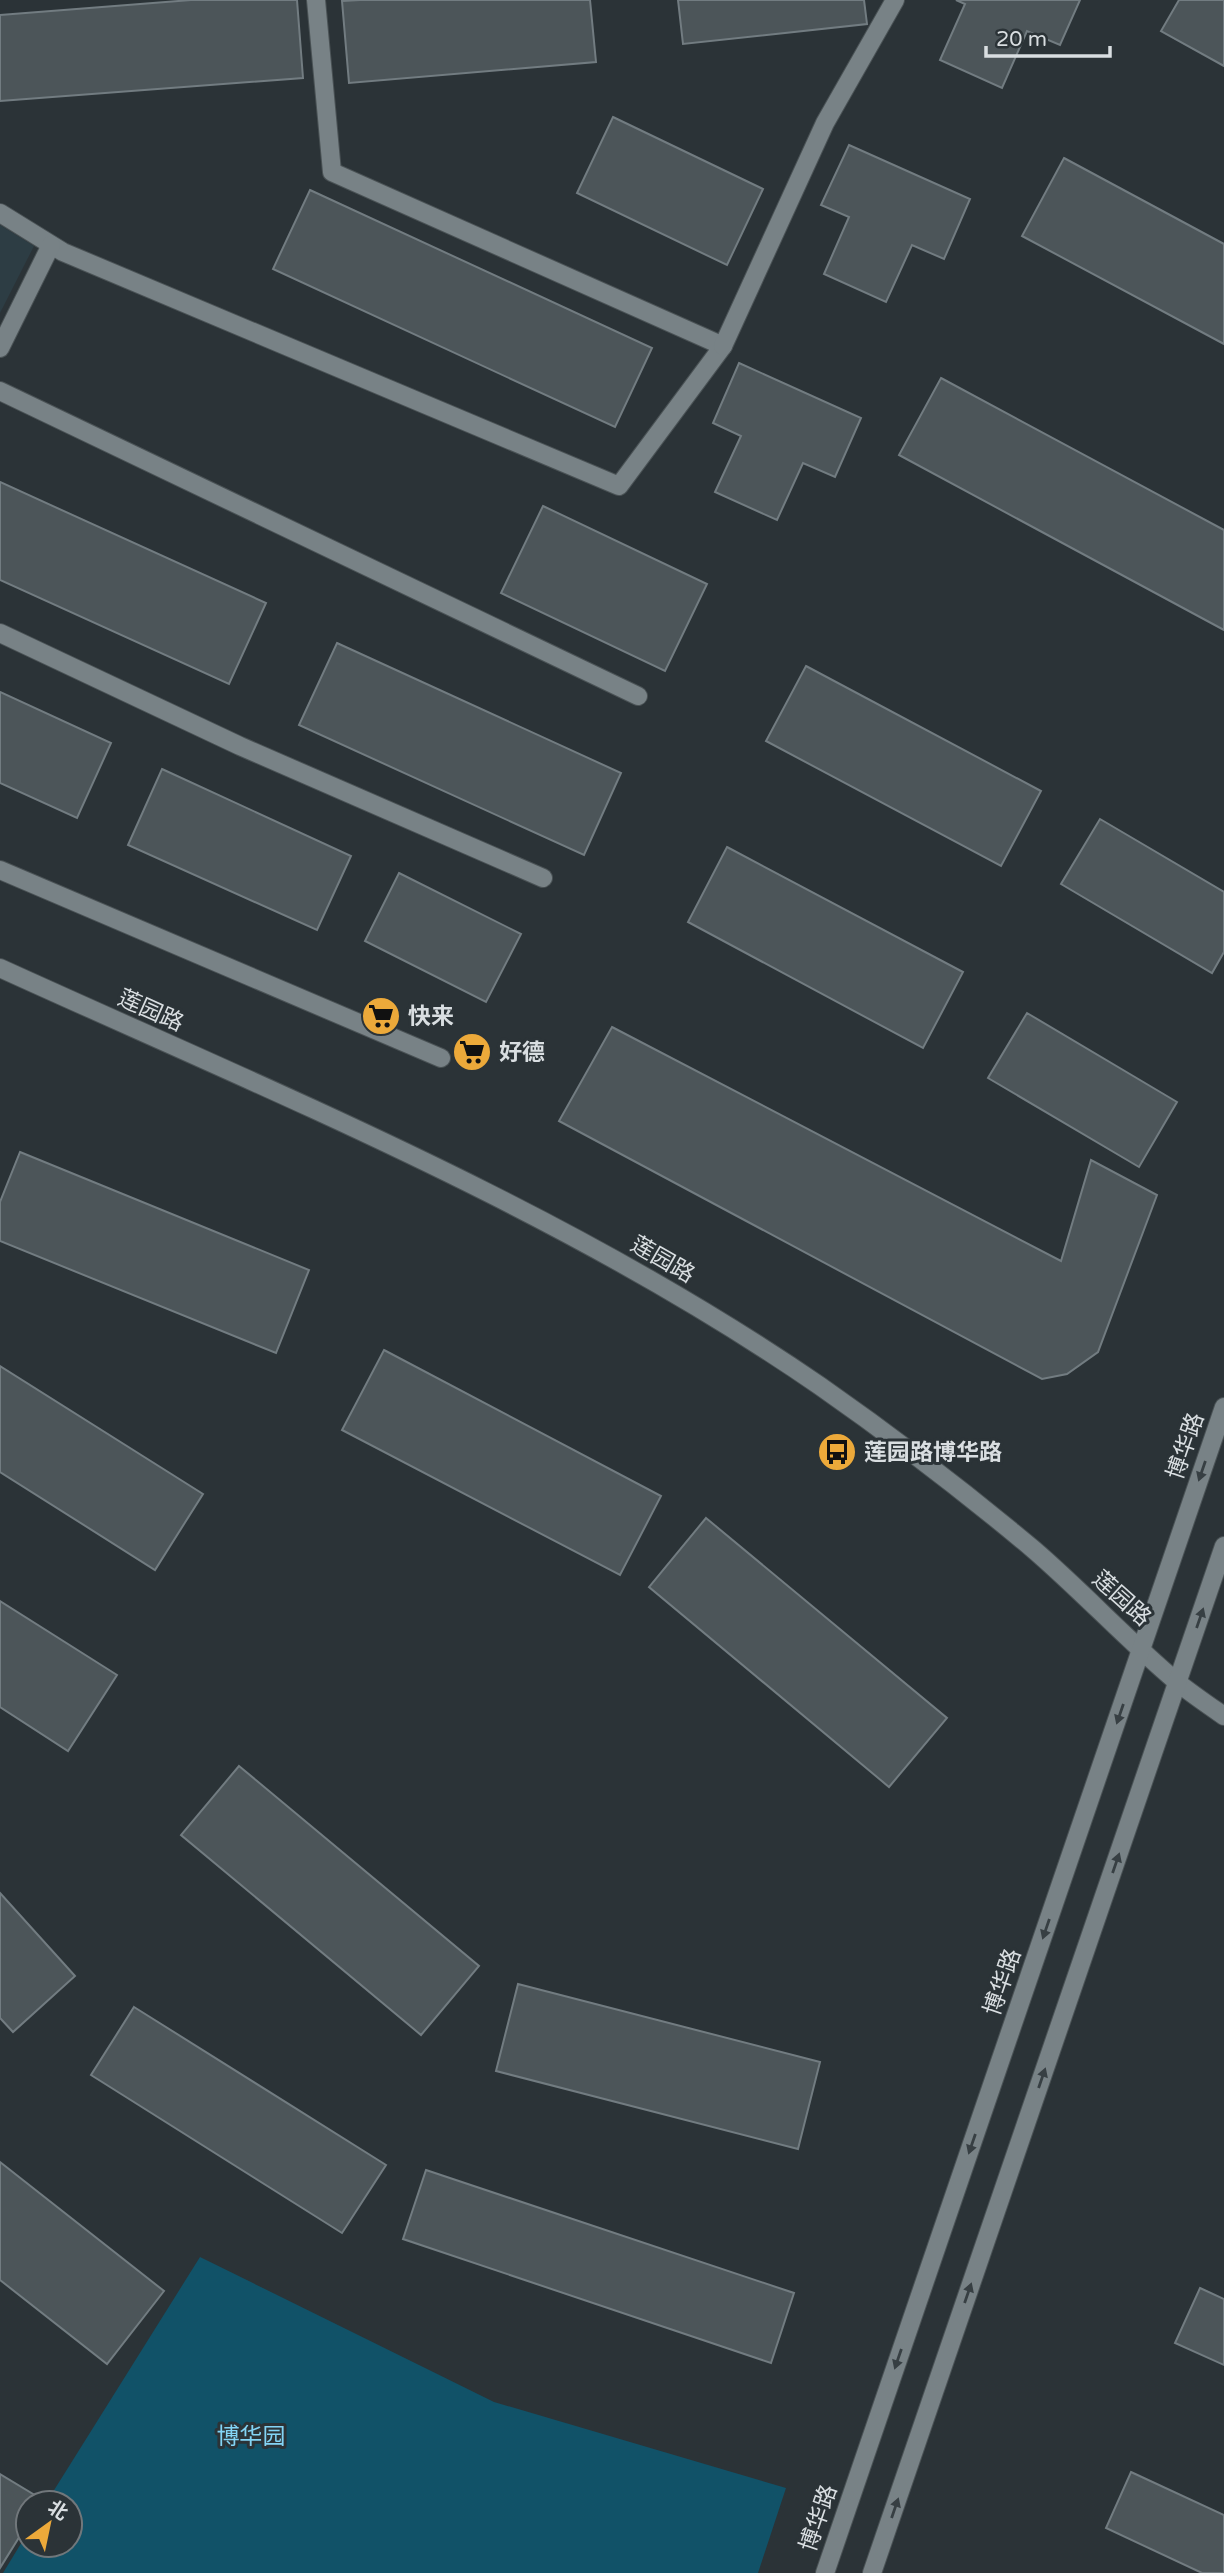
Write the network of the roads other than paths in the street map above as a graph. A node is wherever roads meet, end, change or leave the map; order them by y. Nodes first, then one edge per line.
1 (316, 0) edge
2 (895, 0) edge
3 (0, 213) edge
4 (51, 245) junction
5 (723, 346) junction
6 (0, 348) edge
7 (0, 391) edge
8 (0, 633) edge
9 (638, 696) dead end
10 (0, 870) edge
11 (542, 878) dead end
12 (0, 968) edge
13 (441, 1058) dead end
14 (1224, 1407) edge
15 (1224, 1546) edge
16 (1142, 1649) junction
17 (1178, 1682) junction
18 (1224, 1716) edge
19 (825, 2573) edge
20 (872, 2573) edge

1 - 5 street
2 - 5 street
3 - 4 street
4 - 5 street
4 - 6 street
7 - 9 street
8 - 11 street
10 - 13 street
12 - 16 street, 莲园路
14 -> 16 street, 博华路
17 -> 15 street
16 - 17 street, 莲园路
16 -> 19 street, 博华路
17 - 18 street, 莲园路
20 -> 17 street

